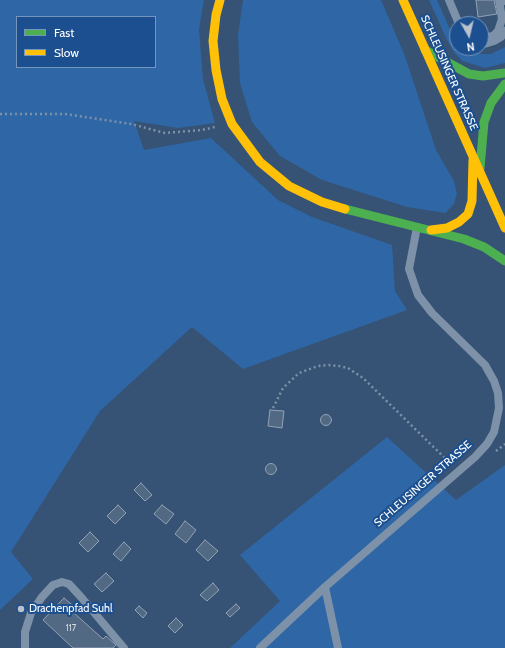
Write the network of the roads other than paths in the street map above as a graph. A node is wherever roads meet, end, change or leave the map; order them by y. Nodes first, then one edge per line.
1 (220, 0) edge
2 (403, 0) edge
3 (449, 0) edge
4 (499, 0) edge
5 (455, 16) edge
6 (505, 31) edge
7 (489, 37) edge
8 (489, 42) edge
9 (425, 50) junction
10 (505, 73) edge
11 (505, 84) edge
12 (473, 155) junction
13 (480, 169) junction
14 (417, 226) junction
15 (505, 228) edge
16 (431, 230) junction
17 (505, 261) edge
18 (325, 587) junction
19 (25, 648) edge
20 (124, 648) edge
21 (260, 648) edge
22 (338, 648) edge

1 - 14 main road
2 - 9 main road, SCHLEUSINGER STRASSE
3 - 5 lane
4 - 7 lane
6 - 8 lane
9 - 10 main road
9 - 12 main road, SCHLEUSINGER STRASSE
11 - 13 main road
12 - 13 main road, SCHLEUSINGER STRASSE
12 - 16 main road
13 - 15 main road, SCHLEUSINGER STRASSE
14 - 16 main road
14 - 18 lane, SCHLEUSINGER STRASSE
16 - 17 main road
18 - 21 lane, SCHLEUSINGER STRASSE
18 - 22 lane
19 - 20 lane

